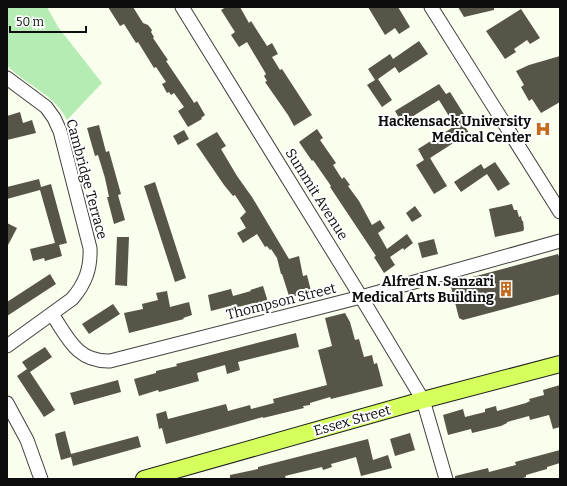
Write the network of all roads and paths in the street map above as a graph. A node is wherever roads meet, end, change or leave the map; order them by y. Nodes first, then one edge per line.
1 (182, 7) edge
2 (431, 7) edge
3 (7, 78) edge
4 (560, 212) edge
5 (560, 241) edge
6 (361, 296) junction
7 (52, 314) junction
8 (7, 346) edge
9 (560, 364) edge
10 (423, 400) junction
11 (7, 403) edge
12 (166, 476) edge
13 (41, 479) edge
14 (144, 479) edge
15 (446, 479) edge

1 - 6 street, Summit Avenue
2 - 4 street
3 - 7 street, Cambridge Terrace
5 - 6 street, Thompson Street
6 - 7 street, Thompson Street
6 - 10 street, Summit Avenue
7 - 8 street, Cambridge Terrace
9 - 10 main road, Essex Street
10 - 12 main road, Essex Street
10 - 15 street, Summit Avenue
11 - 13 street
12 - 14 main road, Essex Street

